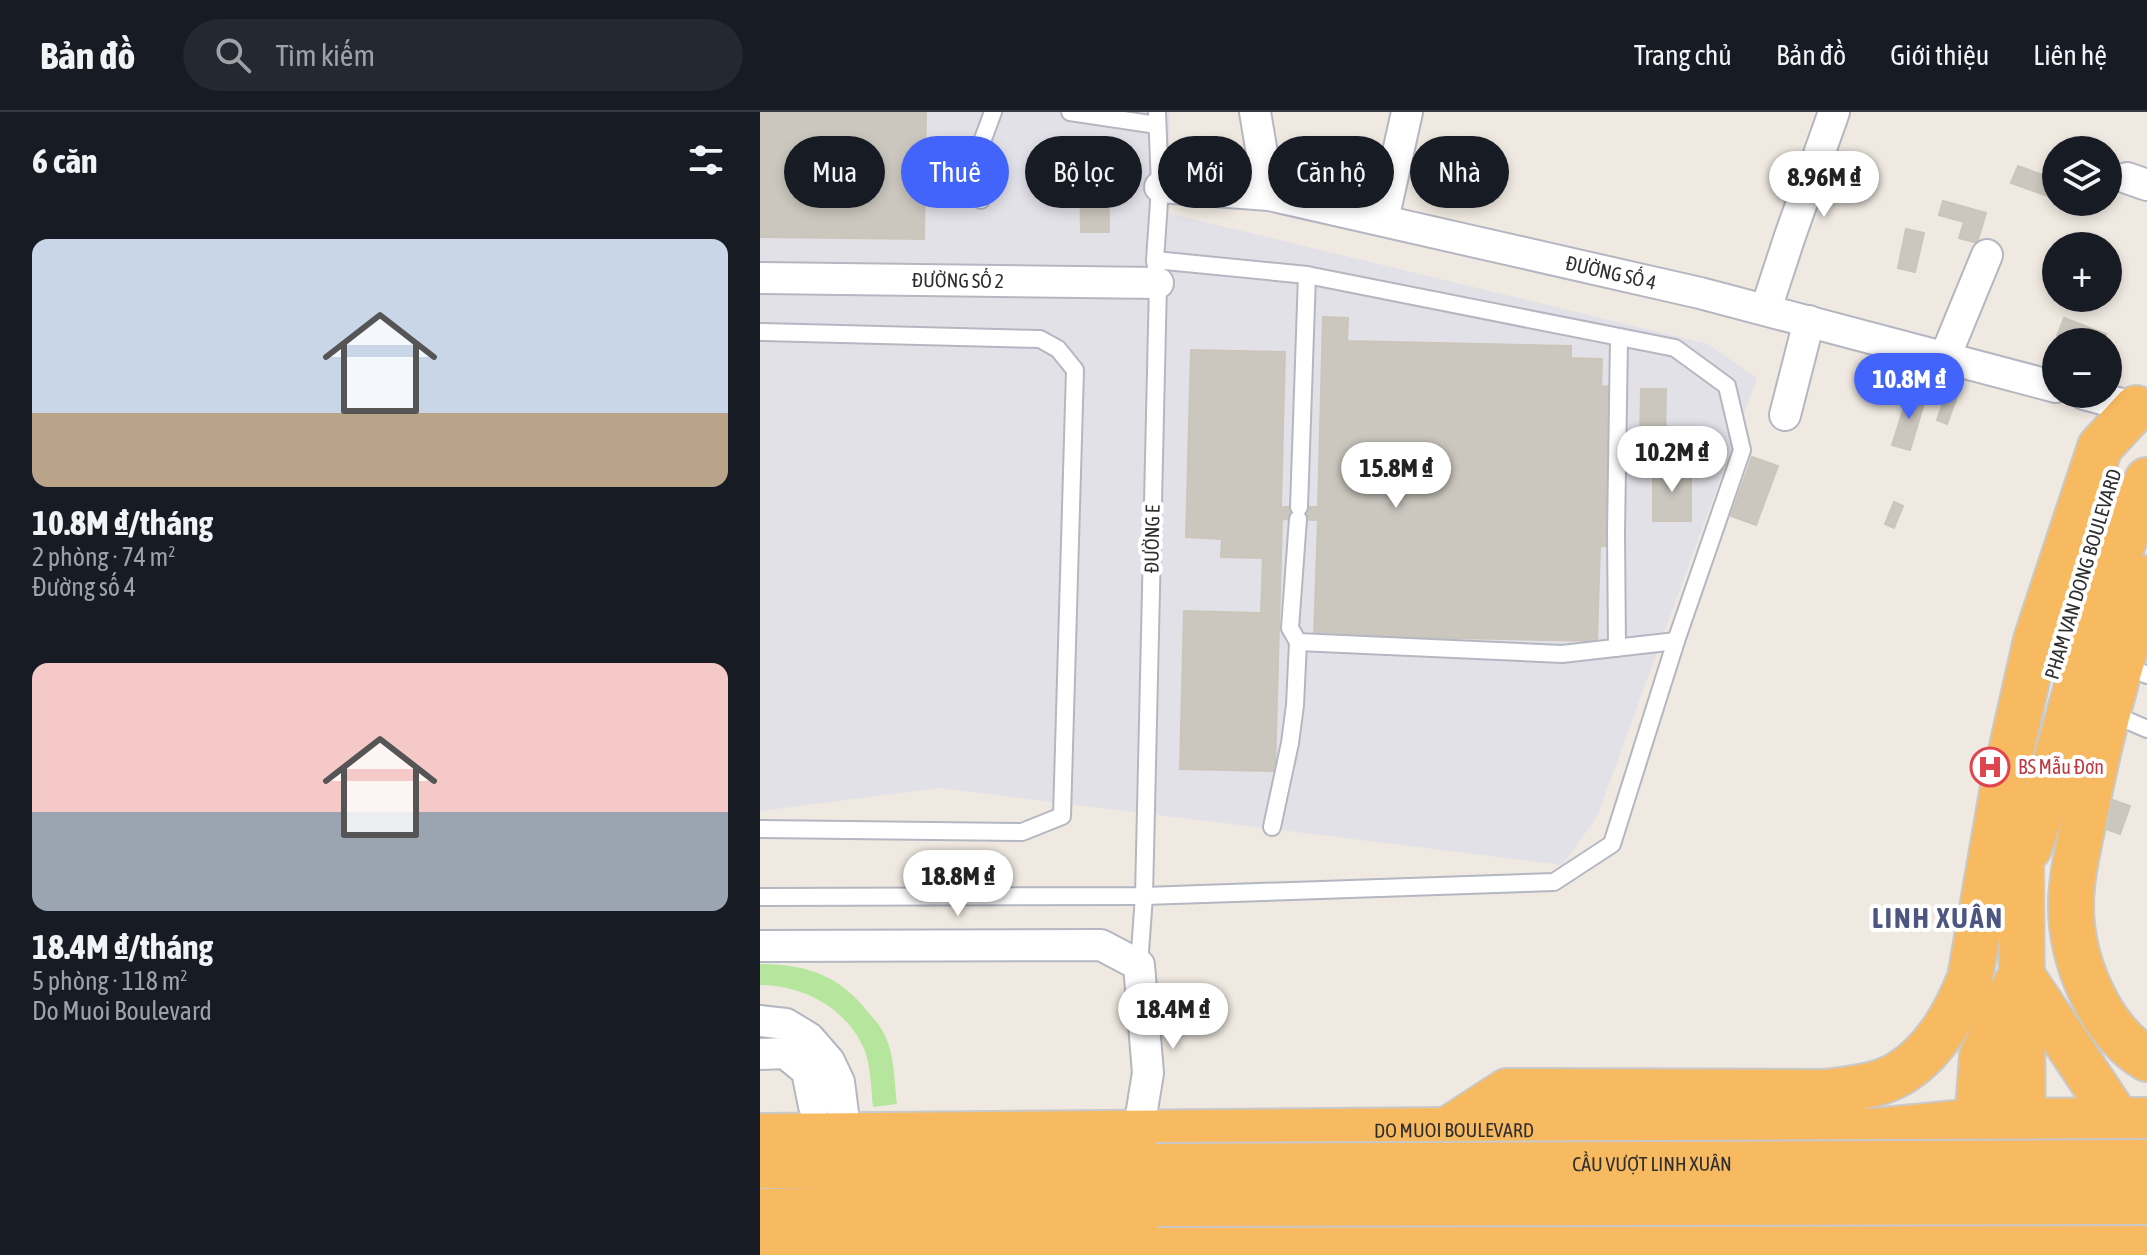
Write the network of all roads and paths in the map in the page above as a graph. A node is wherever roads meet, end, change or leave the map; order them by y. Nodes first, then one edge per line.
1 (993, 112) edge
2 (1070, 112) edge
3 (1255, 112) edge
4 (1407, 112) edge
5 (1831, 113) edge
6 (1157, 118) edge
7 (984, 136) edge
8 (1158, 141) edge
9 (1268, 189) edge
10 (1159, 208) edge
11 (1328, 208) edge
12 (1383, 220) junction
13 (1987, 255) dead end
14 (1156, 272) junction
15 (1307, 275) junction
16 (760, 278) edge
17 (1766, 309) junction
18 (1809, 321) junction
19 (760, 332) edge
20 (1619, 337) junction
21 (1945, 357) junction
22 (2042, 383) edge
23 (2122, 397) edge
24 (2143, 399) edge
25 (1785, 415) dead end
26 (2147, 480) edge
27 (2147, 578) edge
28 (1676, 641) junction
29 (1298, 642) junction
30 (1617, 648) junction
31 (2134, 669) edge
32 (2128, 721) edge
33 (1272, 827) dead end
34 (760, 829) edge
35 (2021, 869) junction
36 (1144, 896) junction
37 (760, 897) edge
38 (760, 946) edge
39 (1139, 965) junction
40 (2021, 974) junction
41 (760, 1021) edge
42 (760, 1054) edge
43 (2147, 1059) edge
44 (2133, 1120) edge
45 (1977, 1121) junction
46 (2023, 1122) junction
47 (1447, 1130) junction
48 (1874, 1131) junction
49 (760, 1136) edge
50 (2147, 1162) edge
51 (760, 1166) edge
52 (1150, 1168) junction
53 (2147, 1202) edge
54 (946, 1206) junction
55 (760, 1211) edge
56 (2002, 1245) junction
57 (1225, 1246) junction
58 (760, 1248) edge
59 (2119, 1248) edge
60 (1413, 1251) edge
61 (1877, 1252) edge

1 - 7 lane
2 - 6 lane
3 - 9 street
4 - 12 street
5 - 17 street
6 - 8 lane, ĐƯỜNG E
10 - 14 lane, ĐƯỜNG E
11 - 12 street, ĐƯỜNG SỐ 4
12 - 17 street, ĐƯỜNG SỐ 4
13 - 21 street
14 - 15 lane
14 - 16 street, ĐƯỜNG SỐ 2
14 - 36 lane, ĐƯỜNG E
15 - 20 lane
15 - 29 lane
17 - 18 street, ĐƯỜNG SỐ 4
18 - 21 street, ĐƯỜNG SỐ 4
18 - 25 street
19 - 34 lane
20 - 28 lane
20 - 30 lane
21 - 22 street, ĐƯỜNG SỐ 4
23 - 24 street
24 - 35 highway, PHAM VAN DONG BOULEVARD
24 - 47 highway
26 - 35 highway, PHAM VAN DONG BOULEVARD
27 - 31 highway
28 - 30 lane
28 - 36 lane
29 - 30 lane
29 - 33 lane
31 - 32 highway
32 - 43 highway
35 - 40 highway, PHAM VAN DONG BOULEVARD
36 - 37 lane
36 - 39 lane, ĐƯỜNG E
38 - 39 street
39 - 52 street
40 - 44 highway
40 - 45 highway, PHAM VAN DONG BOULEVARD
40 - 46 highway, PHAM VAN DONG BOULEVARD
40 - 48 highway
41 - 42 street
44 - 46 highway, DO MUOI BOULEVARD
44 - 59 highway
45 - 46 highway, DO MUOI BOULEVARD
45 - 48 highway, DO MUOI BOULEVARD
45 - 56 highway, PHAM VAN DONG BOULEVARD
46 - 56 highway, PHAM VAN DONG BOULEVARD
47 - 48 highway, DO MUOI BOULEVARD
47 - 52 highway, DO MUOI BOULEVARD
48 - 61 highway
49 - 52 highway, DO MUOI BOULEVARD
50 - 52 highway, CẦU VƯỢT LINH XUÂN, bridge
51 - 52 highway, DO MUOI BOULEVARD
52 - 53 highway, CẦU VƯỢT LINH XUÂN, bridge
52 - 54 highway, DO MUOI BOULEVARD
54 - 55 highway, DO MUOI BOULEVARD
54 - 57 highway
56 - 59 highway
56 - 61 highway
57 - 58 highway
57 - 60 highway
60 - 61 highway

